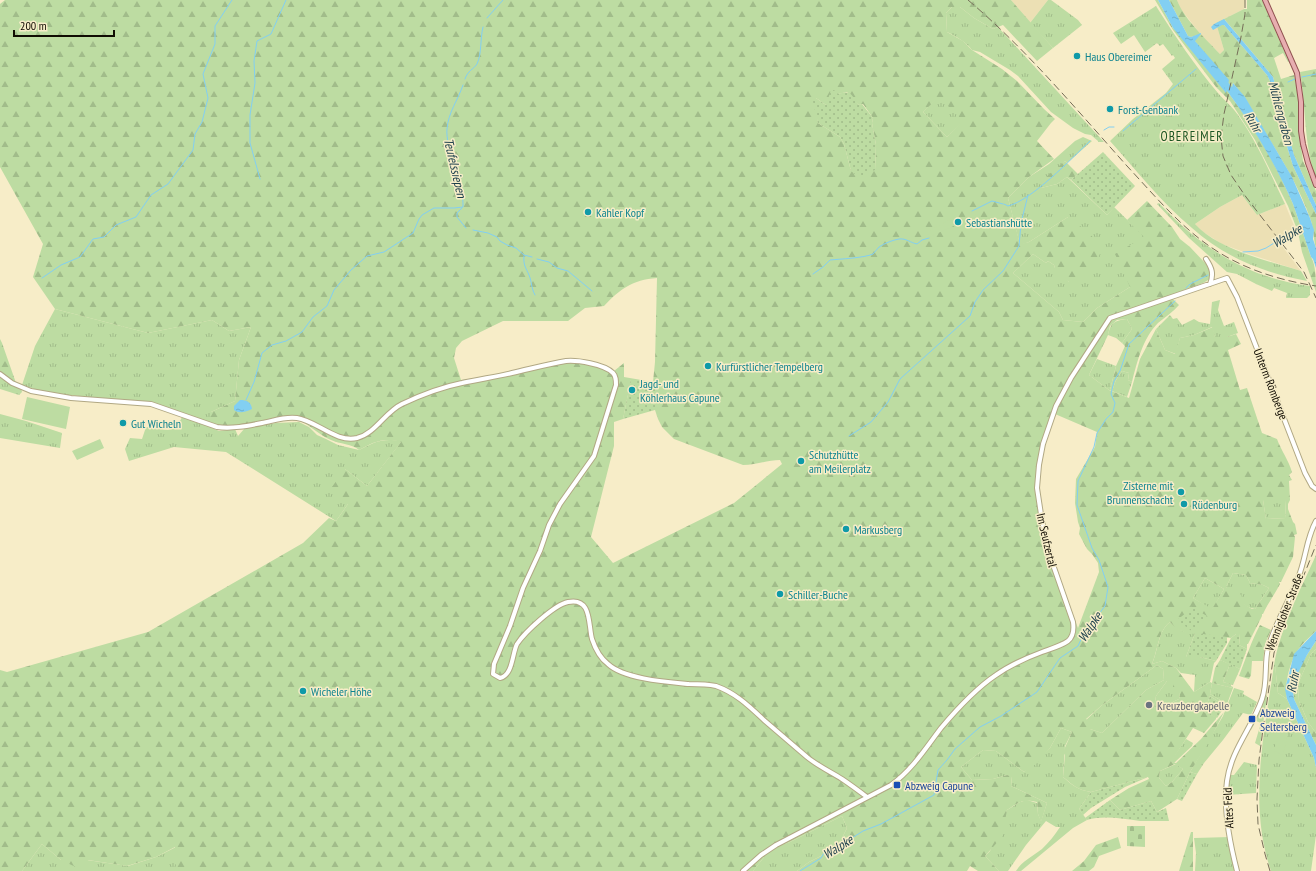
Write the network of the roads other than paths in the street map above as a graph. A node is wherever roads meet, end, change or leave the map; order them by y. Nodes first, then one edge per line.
1 (1265, 0) edge
2 (1316, 185) edge
3 (1206, 259) dead end
4 (1227, 278) joint
5 (1210, 284) junction
6 (0, 374) edge
7 (1316, 489) edge
8 (1316, 521) edge
9 (1238, 746) joint
10 (867, 797) junction
11 (743, 871) edge
12 (1237, 871) edge

1 - 2 main road
3 - 5 main road
4 - 5 main road, Im Seufzertal
4 - 7 main road, Unterm Römberge
5 - 10 main road, Im Seufzertal
6 - 10 main road
8 - 9 main road, Wennigloher Straße
9 - 12 main road, Altes Feld
10 - 11 main road

